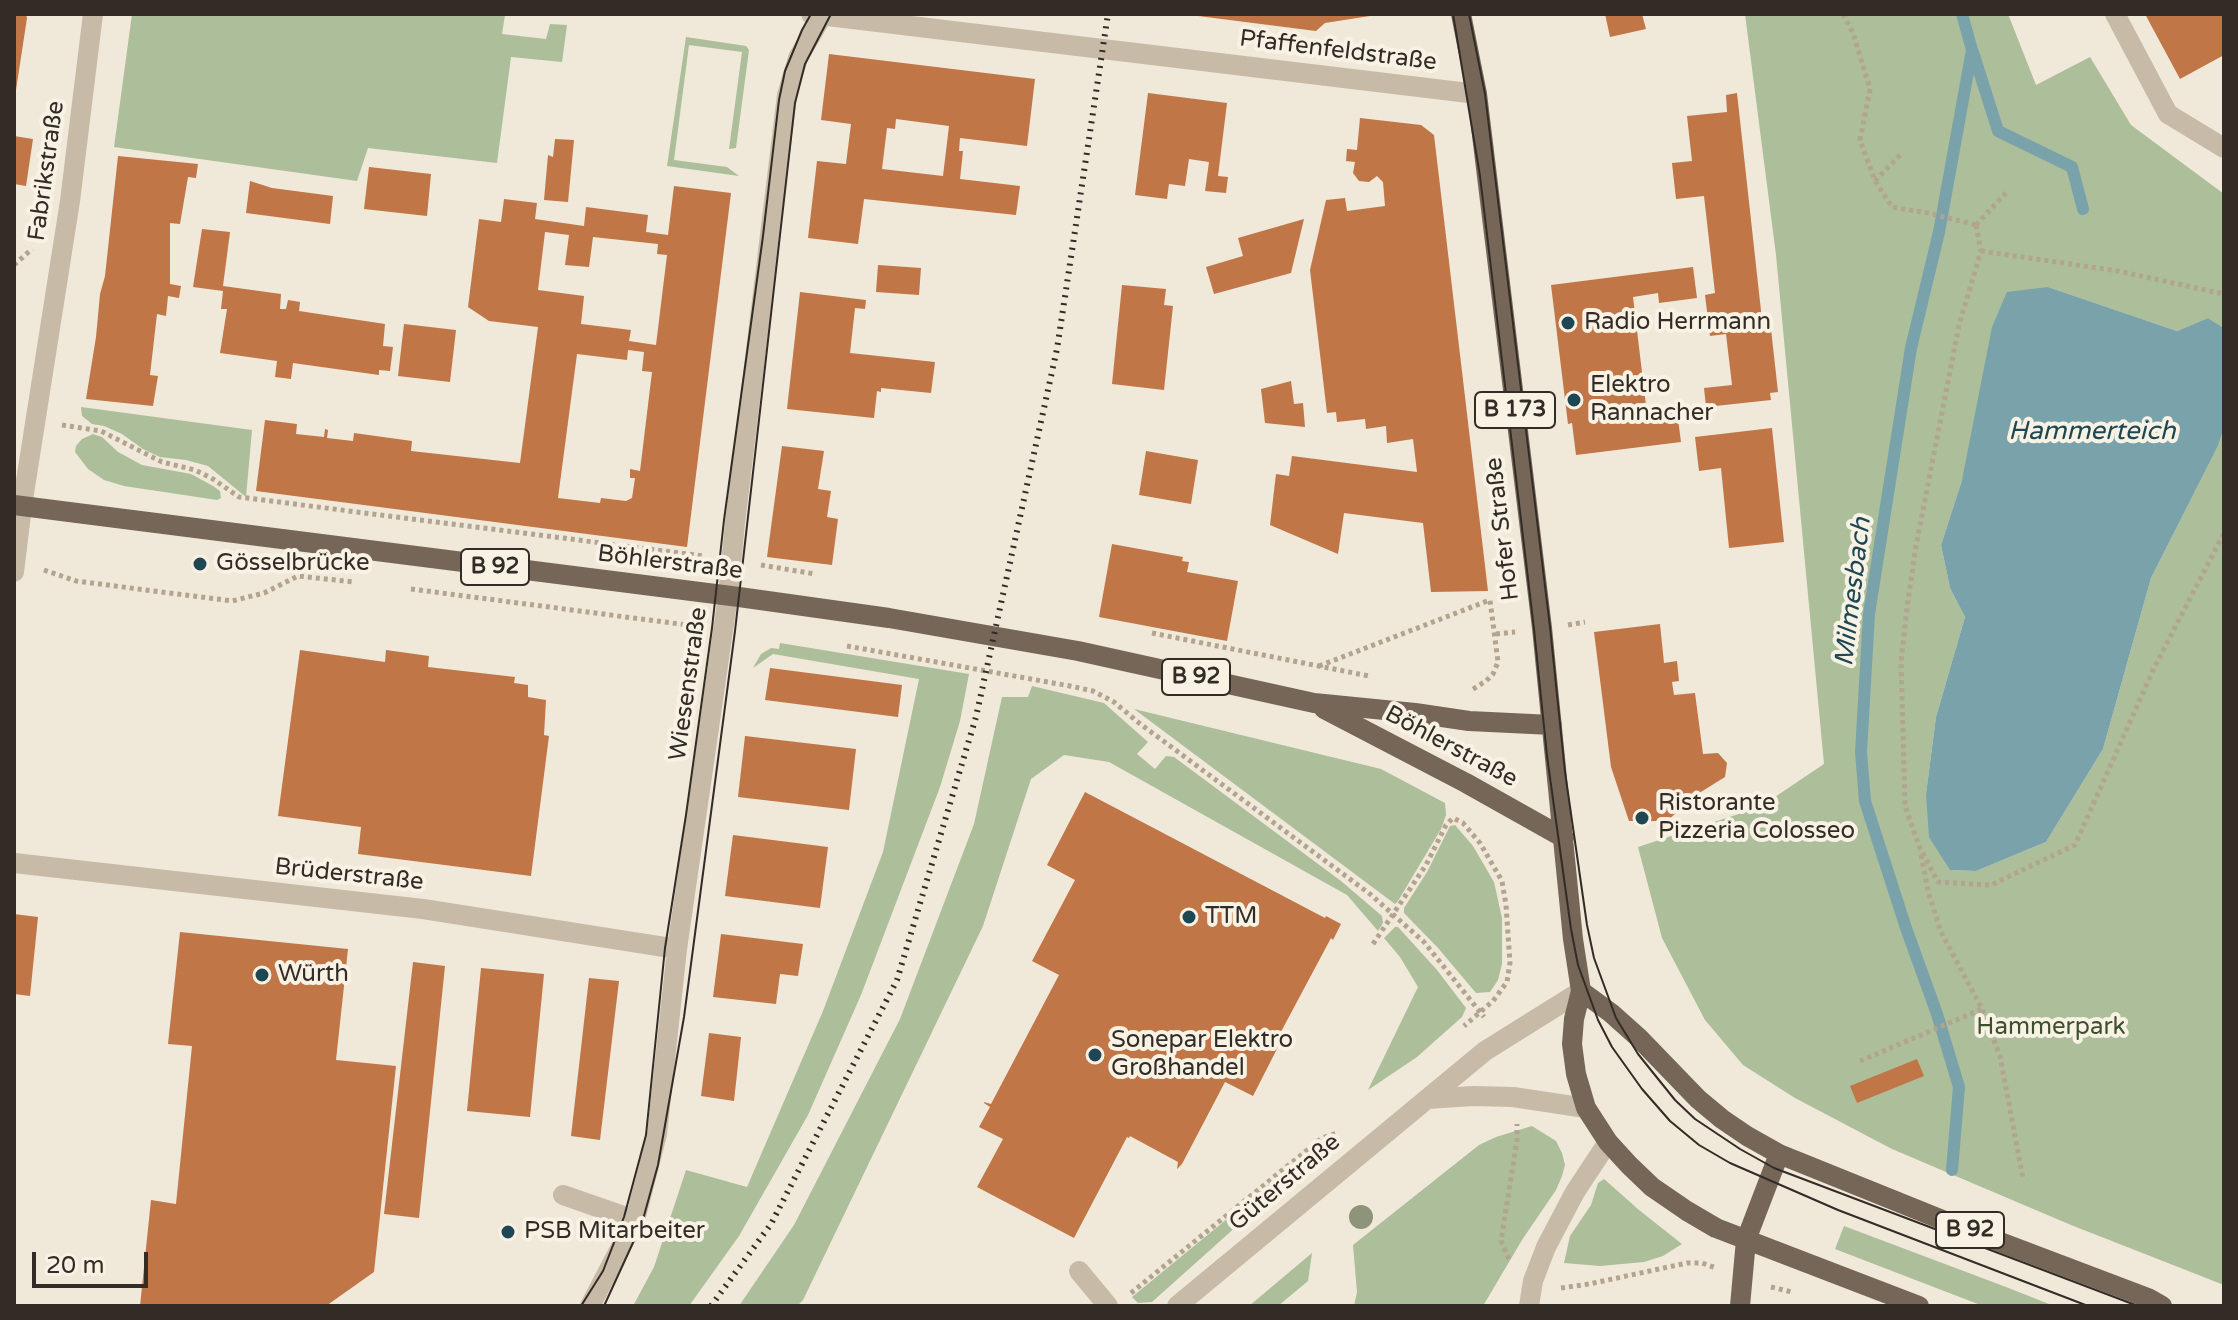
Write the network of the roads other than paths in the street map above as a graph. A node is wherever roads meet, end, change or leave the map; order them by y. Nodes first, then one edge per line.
1 (93, 14) edge
2 (1461, 14) edge
3 (2115, 14) edge
4 (817, 15) edge
5 (1477, 94) junction
6 (2224, 148) edge
7 (18, 506) edge
8 (14, 572) edge
9 (728, 596) junction
10 (1314, 703) junction
11 (1552, 725) junction
12 (1564, 838) junction
13 (14, 863) edge
14 (677, 949) junction
15 (1581, 991) junction
16 (1427, 1099) junction
17 (1586, 1108) junction
18 (1608, 1142) junction
19 (1779, 1154) junction
20 (563, 1195) dead end
21 (635, 1220) junction
22 (1746, 1240) junction
23 (1079, 1271) dead end
24 (590, 1306) edge
25 (1108, 1306) edge
26 (1177, 1306) edge
27 (1529, 1306) edge
28 (1740, 1306) edge
29 (1919, 1306) edge
30 (2162, 1306) edge

1 - 7 street, Fabrikstraße
2 - 5 main road, Hofer Straße / B 173
3 - 6 street
4 - 5 street, Pfaffenfeldstraße
4 - 9 street, Wiesenstraße
5 - 11 main road, Hofer Straße / B 173
7 - 8 street, Fabrikstraße
7 - 9 main road, Böhlerstraße / B 92
9 - 10 main road, Böhlerstraße / B 92
9 - 14 street, Wiesenstraße
10 - 11 main road, Böhlerstraße / B 92
10 - 12 main road, Böhlerstraße / B 92
11 - 12 main road, Hofer Straße / B 173
12 - 15 main road, Hofer Straße
13 - 14 street, Brüderstraße
14 - 21 street, Wiesenstraße
15 - 16 street, Güterstraße
15 - 17 main road, Hofer Straße
15 - 19 main road, B 92
16 - 17 street
16 - 26 street, Güterstraße
17 - 18 main road, Hofer Straße
18 - 22 main road, Hofer Straße
18 - 27 street
19 - 22 main road
19 - 30 main road, B 92
20 - 21 street
21 - 24 street, Wiesenstraße
22 - 28 main road
22 - 29 main road, Hofer Straße
23 - 25 street

